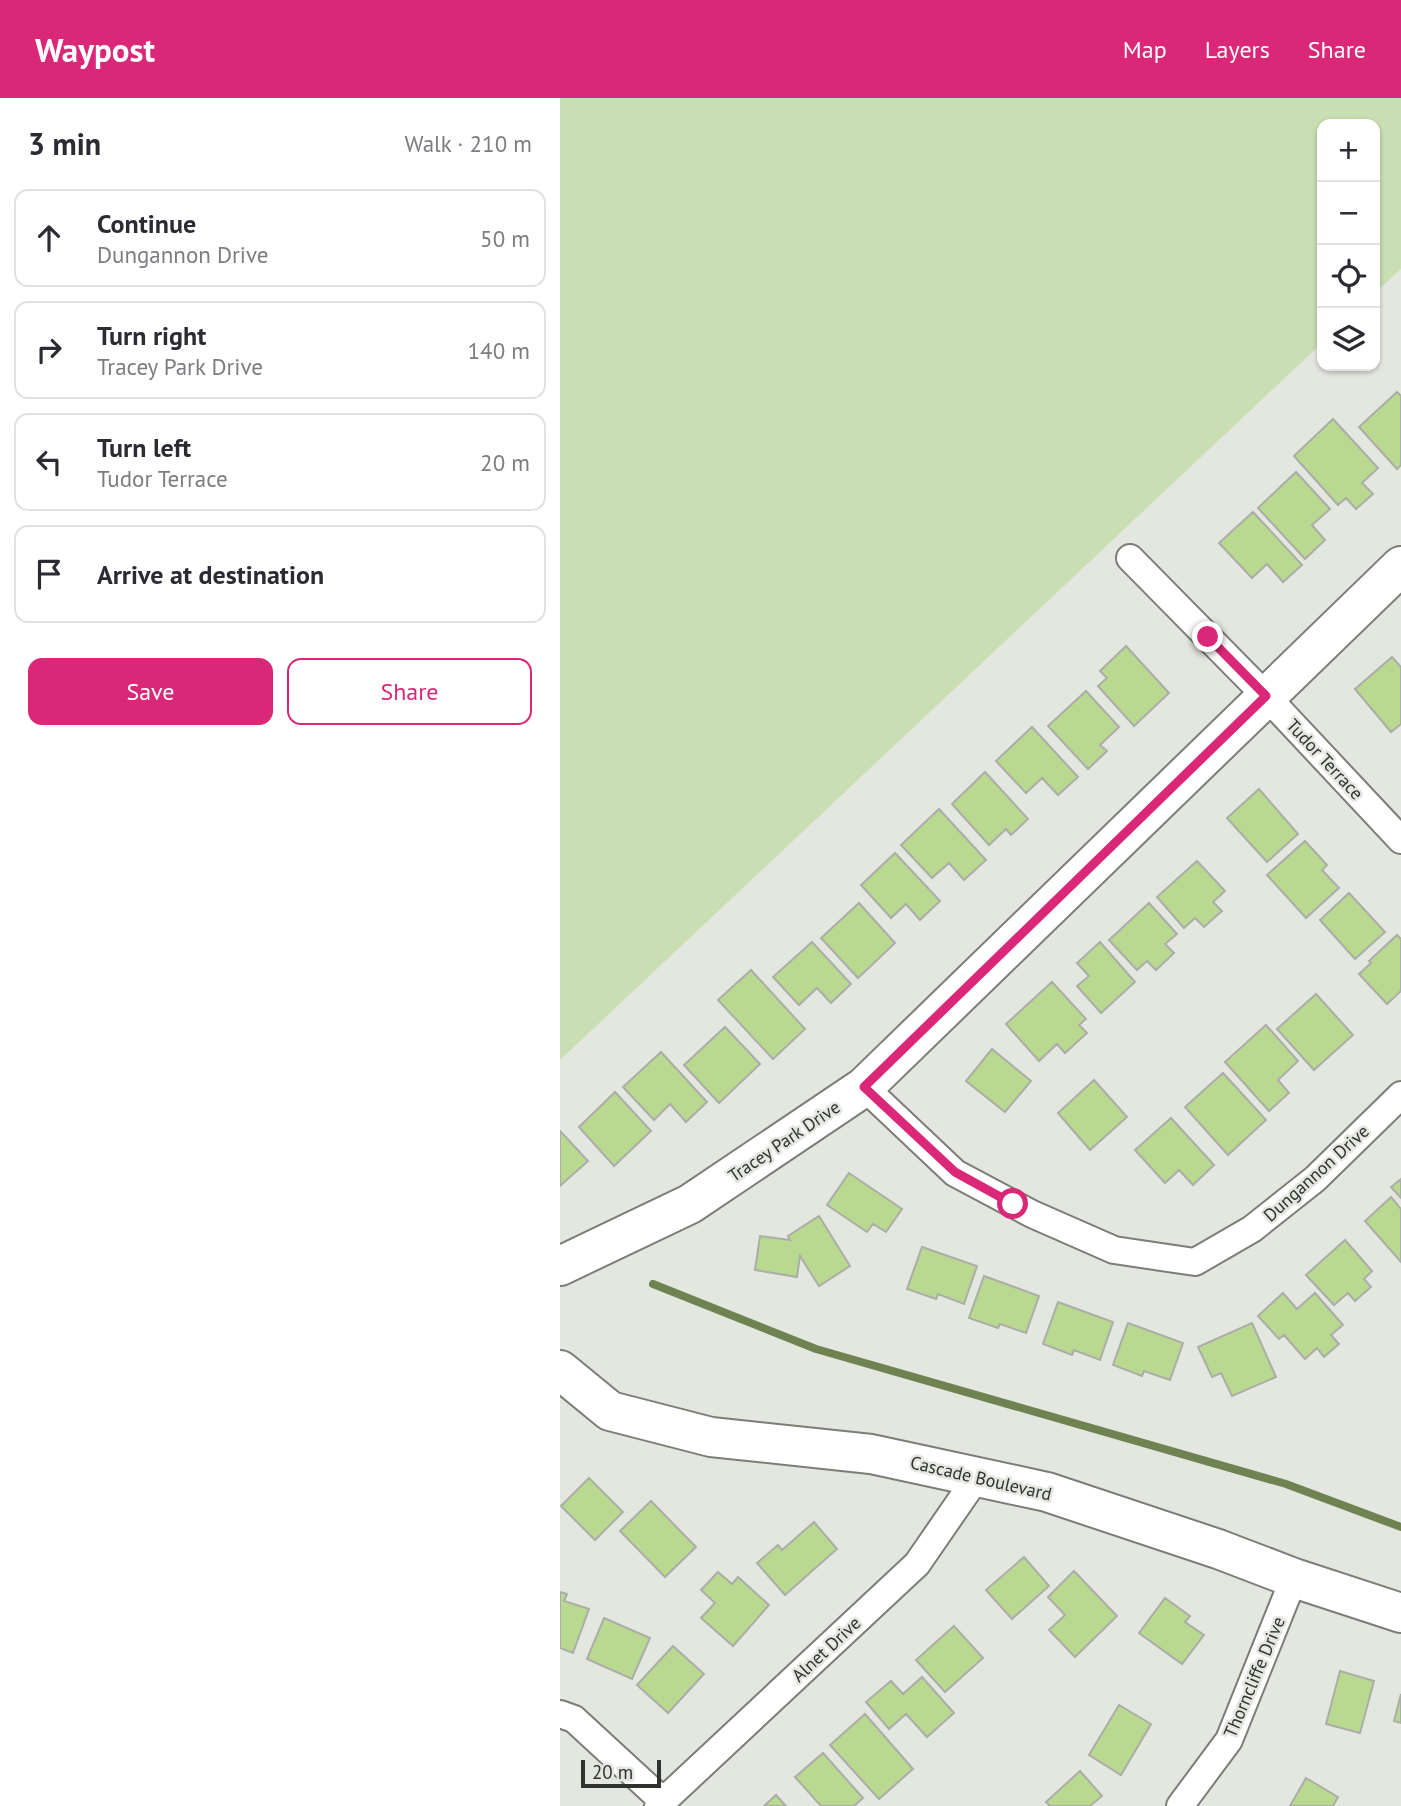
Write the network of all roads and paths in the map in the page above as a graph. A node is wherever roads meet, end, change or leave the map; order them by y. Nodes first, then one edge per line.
1 (1130, 558) dead end
2 (1401, 566) edge
3 (1266, 696) junction
4 (1401, 840) edge
5 (864, 1087) junction
6 (1401, 1095) edge
7 (560, 1266) edge
8 (560, 1370) edge
9 (977, 1477) junction
10 (1294, 1578) junction
11 (1401, 1613) edge
12 (560, 1714) edge
13 (661, 1804) edge
14 (1180, 1806) edge

1 - 3 street, Tudor Terrace
2 - 3 street, Tracey Park Drive
3 - 4 street, Tudor Terrace
3 - 5 street, Tracey Park Drive
5 - 6 street, Dungannon Drive
5 - 7 street, Tracey Park Drive
8 - 9 street, Cascade Boulevard
9 - 10 street, Cascade Boulevard
9 - 13 street, Alnet Drive
10 - 11 street, Cascade Boulevard
10 - 14 street, Thorncliffe Drive
12 - 13 street

